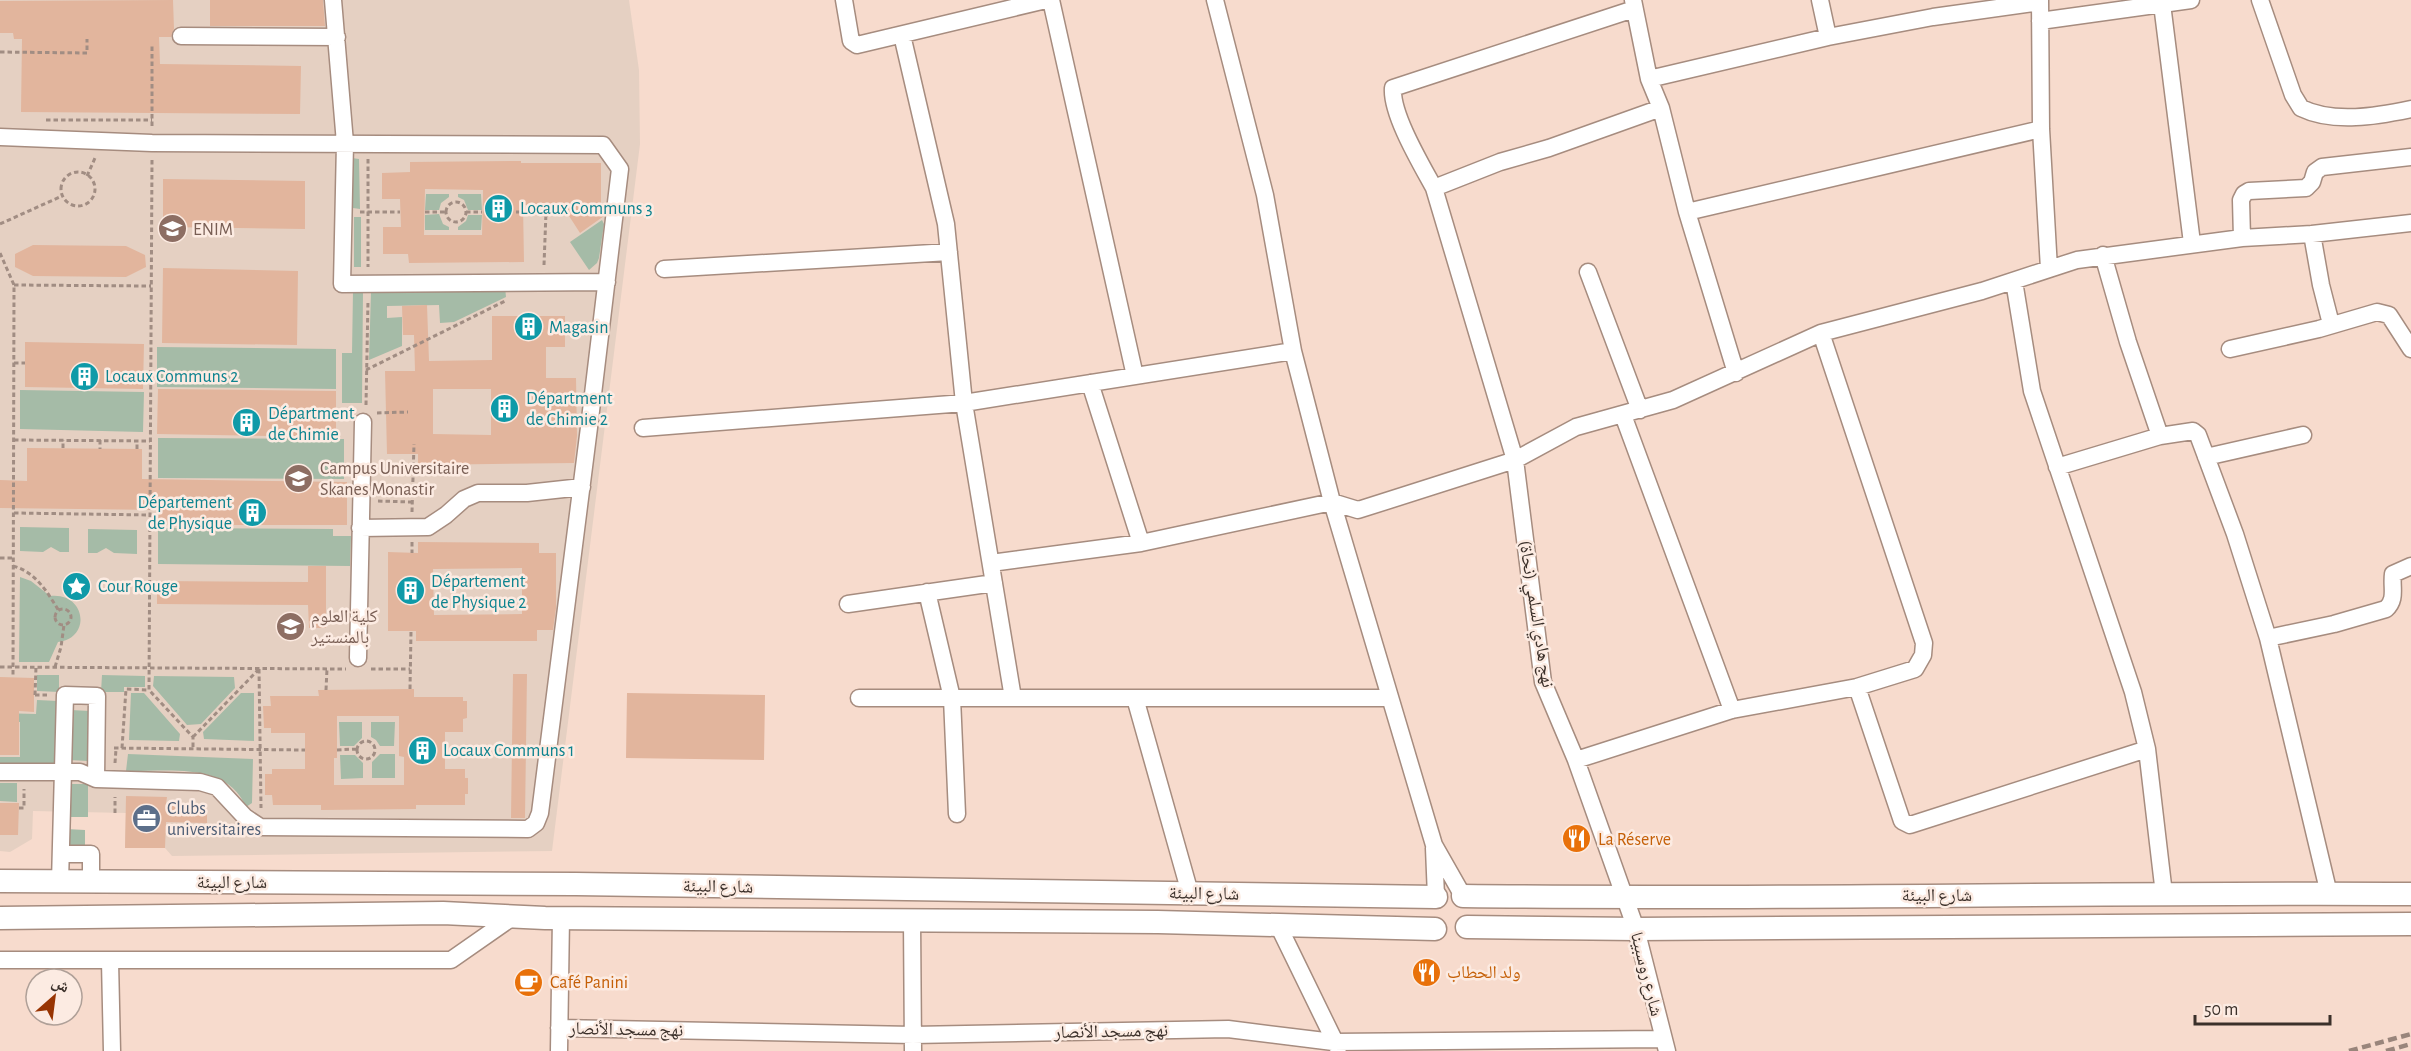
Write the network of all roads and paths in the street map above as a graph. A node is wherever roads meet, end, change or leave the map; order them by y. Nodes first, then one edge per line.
1 (333, 0) edge
2 (844, 0) edge
3 (1046, 0) edge
4 (1051, 0) edge
5 (1215, 0) edge
6 (1820, 0) edge
7 (2191, 0) edge
8 (2260, 0) edge
9 (2040, 1) edge
10 (2162, 4) junction
11 (1634, 5) edge
12 (2040, 21) junction
13 (902, 35) junction
14 (181, 36) dead end
15 (337, 37) junction
16 (1828, 37) junction
17 (87, 39) dead end
18 (153, 44) dead end
19 (0, 52) edge
20 (1649, 79) junction
21 (1660, 108) junction
22 (2411, 109) edge
23 (35, 120) dead end
24 (152, 120) junction
25 (2041, 129) junction
26 (0, 137) edge
27 (152, 143) junction
28 (345, 143) junction
29 (368, 143) junction
30 (2411, 157) edge
31 (1434, 188) junction
32 (62, 196) junction
33 (368, 212) junction
34 (400, 212) dead end
35 (425, 212) dead end
36 (446, 212) junction
37 (466, 212) junction
38 (482, 212) dead end
39 (516, 212) dead end
40 (546, 212) junction
41 (1687, 212) junction
42 (567, 213) dead end
43 (2411, 223) edge
44 (0, 224) edge
45 (2312, 234) junction
46 (2242, 238) junction
47 (2192, 243) junction
48 (949, 252) junction
49 (0, 253) edge
50 (2103, 255) junction
51 (664, 269) dead end
52 (2049, 269) junction
53 (1588, 272) dead end
54 (2014, 281) junction
55 (543, 282) junction
56 (607, 282) junction
57 (368, 284) junction
58 (14, 285) junction
59 (151, 286) junction
60 (512, 298) dead end
61 (2331, 324) junction
62 (1821, 333) junction
63 (2229, 349) dead end
64 (2411, 349) edge
65 (1293, 351) junction
66 (14, 363) junction
67 (25, 363) dead end
68 (143, 365) dead end
69 (151, 365) junction
70 (366, 370) junction
71 (1736, 373) junction
72 (1135, 376) junction
73 (1090, 383) junction
74 (964, 403) junction
75 (1640, 410) junction
76 (158, 411) dead end
77 (151, 412) junction
78 (1623, 415) junction
79 (365, 417) joint
80 (644, 428) dead end
81 (2303, 435) dead end
82 (2160, 436) junction
83 (14, 440) junction
84 (63, 440) junction
85 (100, 440) junction
86 (137, 441) junction
87 (151, 441) junction
88 (414, 444) dead end
89 (63, 448) dead end
90 (100, 449) dead end
91 (137, 449) dead end
92 (2206, 457) junction
93 (1515, 460) junction
94 (2057, 467) junction
95 (142, 485) dead end
96 (150, 485) junction
97 (582, 487) junction
98 (8, 499) dead end
99 (14, 499) junction
100 (159, 499) dead end
101 (150, 500) junction
102 (1332, 502) junction
103 (35, 508) dead end
104 (68, 509) dead end
105 (106, 509) dead end
106 (14, 513) junction
107 (35, 514) junction
108 (68, 514) junction
109 (105, 514) junction
110 (151, 514) junction
111 (360, 528) junction
112 (412, 529) junction
113 (1141, 543) junction
114 (412, 553) dead end
115 (0, 558) edge
116 (13, 558) junction
117 (991, 563) junction
118 (13, 566) junction
119 (2411, 566) edge
120 (994, 583) junction
121 (927, 592) junction
122 (848, 604) dead end
123 (59, 611) junction
124 (64, 625) junction
125 (411, 631) dead end
126 (2268, 638) junction
127 (357, 665) junction
128 (0, 667) edge
129 (13, 667) junction
130 (36, 667) junction
131 (55, 667) junction
132 (150, 668) junction
133 (259, 669) junction
134 (327, 669) junction
135 (410, 669) junction
136 (14, 677) dead end
137 (1857, 687) junction
138 (410, 689) dead end
139 (149, 690) junction
140 (326, 690) dead end
141 (34, 694) dead end
142 (1013, 698) junction
143 (1135, 698) junction
144 (859, 699) dead end
145 (952, 699) junction
146 (1390, 699) junction
147 (1732, 710) junction
148 (193, 737) junction
149 (97, 748) junction
150 (123, 748) junction
151 (193, 748) junction
152 (261, 750) junction
153 (305, 750) dead end
154 (337, 750) dead end
155 (356, 750) junction
156 (2147, 750) junction
157 (1576, 760) junction
158 (0, 772) edge
159 (24, 772) junction
160 (62, 772) junction
161 (96, 779) junction
162 (18, 808) dead end
163 (957, 814) dead end
164 (260, 827) junction
165 (1434, 845) junction
166 (61, 854) junction
167 (0, 881) edge
168 (91, 881) junction
169 (60, 882) junction
170 (576, 884) junction
171 (542, 885) junction
172 (1190, 893) junction
173 (2164, 894) junction
174 (2329, 894) junction
175 (2411, 894) edge
176 (1463, 896) junction
177 (1436, 897) junction
178 (1624, 898) junction
179 (514, 916) junction
180 (561, 917) junction
181 (0, 918) edge
182 (59, 918) junction
183 (90, 918) junction
184 (912, 920) junction
185 (2411, 924) edge
186 (1278, 925) junction
187 (1467, 927) junction
188 (1636, 928) junction
189 (1435, 929) junction
190 (0, 960) edge
191 (110, 961) junction
192 (559, 1028) junction
193 (913, 1043) edge
194 (1665, 1045) edge
195 (1337, 1046) edge
196 (112, 1051) edge
197 (559, 1051) edge

1 - 15 street
2 - 13 street
3 - 13 street
4 - 72 street
5 - 65 street
6 - 16 street
7 - 10 street
8 - 22 street
9 - 12 street
9 - 16 street
10 - 12 street
10 - 47 street
11 - 20 street
11 - 31 street, نهج هادي السلمي (نحاة)
12 - 25 street
13 - 48 street
14 - 15 street
15 - 28 street
16 - 20 street
17 - 19 path
18 - 24 path
20 - 21 street
21 - 31 street
21 - 41 street
23 - 24 path
24 - 27 path
25 - 41 street
25 - 52 street
26 - 27 street
27 - 28 street
27 - 59 path
28 - 29 street
28 - 57 street
29 - 33 path
29 - 56 street
30 - 46 street
31 - 93 street, نهج هادي السلمي (نحاة)
32 - 32 path
32 - 44 path
33 - 34 path
33 - 57 path
35 - 36 path
36 - 37 path
36 - 37 path
37 - 38 path
39 - 40 path
40 - 42 path
40 - 55 path
41 - 71 street
43 - 45 street
45 - 46 street
45 - 61 street
46 - 47 street
47 - 50 street
48 - 51 street
48 - 74 street
49 - 58 path
50 - 52 street
50 - 82 street
52 - 54 street
53 - 75 street
54 - 62 street
54 - 94 street
55 - 56 street
55 - 57 street
56 - 97 street
57 - 70 path
58 - 59 path
58 - 66 path
59 - 69 path
60 - 70 path
61 - 63 street
61 - 64 street
62 - 71 street
62 - 137 street
65 - 72 street
65 - 102 street
66 - 67 path
66 - 83 path
68 - 69 path
69 - 77 path
70 - 79 path
71 - 75 street
72 - 73 street
73 - 74 street
73 - 113 street
74 - 80 street
74 - 117 street
75 - 78 street
76 - 77 path
77 - 87 path
78 - 93 street
78 - 147 street
79 - 111 street
81 - 92 street
82 - 92 street
82 - 94 street
83 - 84 path
83 - 99 path
84 - 85 path
84 - 89 path
85 - 86 path
85 - 90 path
86 - 87 path
86 - 91 path
87 - 96 path
88 - 112 path
92 - 126 street
93 - 102 street
93 - 157 street, نهج هادي السلمي (نحاة)
94 - 156 street
95 - 96 path
96 - 101 path
97 - 112 street
97 - 164 street
98 - 99 path
99 - 106 path
100 - 101 path
101 - 110 path
102 - 113 street
102 - 146 street
103 - 107 path
104 - 108 path
105 - 109 path
106 - 107 path
106 - 116 path
107 - 108 path
108 - 109 path
109 - 110 path
110 - 132 path
111 - 112 street
111 - 127 street
112 - 114 path
113 - 117 street
115 - 116 path
116 - 118 path
117 - 120 street
118 - 123 path
118 - 129 path
119 - 126 street
120 - 121 street
120 - 142 street
121 - 122 street
121 - 145 street
123 - 124 path
123 - 124 path
124 - 131 path
125 - 135 path
126 - 174 street
127 - 134 path
127 - 135 path
128 - 129 path
129 - 130 path
129 - 136 path
130 - 131 path
130 - 141 path
131 - 132 path
132 - 133 path
132 - 139 path
133 - 134 path
133 - 148 path
133 - 152 path
134 - 140 path
135 - 138 path
137 - 147 street
137 - 156 street
139 - 148 path
139 - 150 path
142 - 143 street
142 - 145 street
143 - 146 street
143 - 172 street
144 - 145 street
145 - 163 street
146 - 165 street
147 - 157 street
148 - 151 path
149 - 150 path
149 - 160 street
149 - 161 street
150 - 151 path
151 - 152 path
152 - 153 path
152 - 164 path
154 - 155 path
155 - 155 path
156 - 173 street
157 - 178 street, نهج هادي السلمي (نحاة)
158 - 159 street
159 - 160 street
159 - 162 path
160 - 161 street
160 - 166 street
161 - 164 street
165 - 176 street
165 - 177 street
166 - 168 street
166 - 169 street
167 - 169 main road, شارع البيئة
168 - 169 main road, شارع البيئة
168 - 171 main road, شارع البيئة
168 - 183 main road
169 - 182 main road
170 - 171 main road, شارع البيئة
170 - 172 main road, شارع البيئة
170 - 180 main road
171 - 180 main road
172 - 177 main road, شارع البيئة
173 - 174 main road, شارع البيئة
173 - 178 main road, شارع البيئة
174 - 175 main road, شارع البيئة
176 - 177 main road, شارع البيئة
176 - 178 main road, شارع البيئة
176 - 187 main road
177 - 189 main road
178 - 188 street, شارع روسبينا
179 - 180 main road, شارع البيئة
179 - 183 main road, شارع البيئة
179 - 191 street
180 - 184 main road, شارع البيئة
180 - 192 street
181 - 182 main road, شارع البيئة
182 - 183 main road, شارع البيئة
184 - 186 main road, شارع البيئة
184 - 193 street
185 - 188 main road, شارع البيئة
186 - 189 main road, شارع البيئة
186 - 195 street
187 - 188 main road, شارع البيئة
187 - 189 main road, شارع البيئة
188 - 194 street, شارع روسبينا
190 - 191 street
191 - 196 street
192 - 193 street, نهج مسجد الأنصار
192 - 197 street
193 - 195 street, نهج مسجد الأنصار
194 - 195 street, نهج مسجد الأنصار

